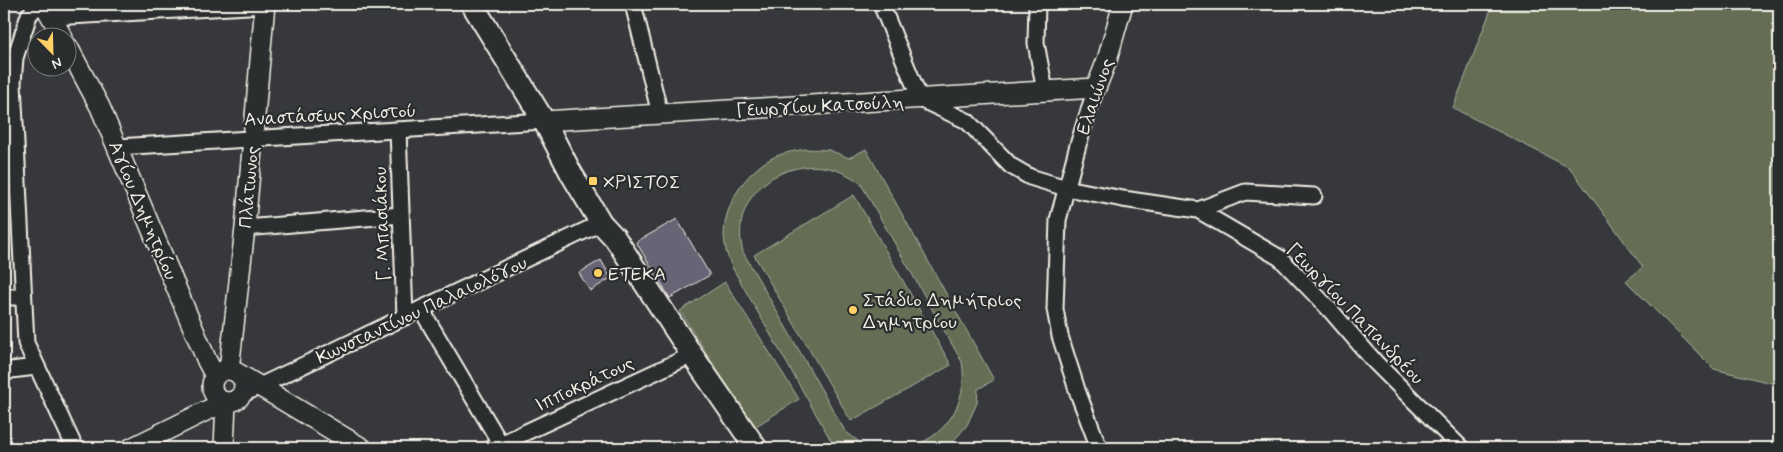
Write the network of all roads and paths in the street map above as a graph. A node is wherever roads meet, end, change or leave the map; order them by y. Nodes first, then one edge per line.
1 (264, 4) edge
2 (472, 4) edge
3 (633, 4) edge
4 (881, 4) edge
5 (1037, 4) edge
6 (1123, 4) edge
7 (45, 8) edge
8 (57, 28) edge
9 (78, 65) edge
10 (1096, 88) junction
11 (1046, 91) junction
12 (920, 99) junction
13 (660, 114) junction
14 (544, 121) junction
15 (398, 130) junction
16 (252, 139) junction
17 (117, 147) junction
18 (1066, 188) junction
19 (1314, 196) dead end
20 (1198, 210) junction
21 (401, 215) junction
22 (601, 223) junction
23 (245, 228) junction
24 (4, 297) edge
25 (23, 298) junction
26 (421, 309) junction
27 (405, 317) junction
28 (685, 358) junction
29 (36, 367) junction
30 (4, 374) edge
31 (228, 374) junction
32 (260, 387) junction
33 (231, 400) junction
34 (498, 447) edge
35 (74, 448) edge
36 (131, 448) edge
37 (224, 448) edge
38 (362, 448) edge
39 (739, 448) edge
40 (756, 448) edge
41 (1099, 448) edge
42 (1461, 448) edge

1 - 7 street
1 - 16 street, Πλάτωνος
2 - 14 main road
3 - 13 street
4 - 12 street
5 - 11 street
6 - 10 street, Ελαιώνος
7 - 8 street
7 - 25 street
9 - 17 street, Αγίου Δημητρίου
10 - 11 street, Γεωργίου Κατσούλη
10 - 18 street, Ελαιώνος
11 - 12 street, Γεωργίου Κατσούλη
12 - 13 street, Γεωργίου Κατσούλη
12 - 18 street, Γεωργίου Παπανδρέου
13 - 14 street, Γεωργίου Κατσούλη
14 - 15 street, Αναστάσεως Χριστού
14 - 22 main road
15 - 16 street, Αναστάσεως Χριστού
15 - 21 street, Γ. Μπασιάκου
16 - 17 street, Αναστάσεως Χριστού
16 - 23 street, Πλάτωνος
17 - 31 street, Αγίου Δημητρίου
18 - 20 street, Γεωργίου Παπανδρέου
18 - 41 street, Ελαιώνος
19 - 20 street
20 - 42 street, Γεωργίου Παπανδρέου
21 - 23 street
21 - 27 street, Γ. Μπασιάκου
22 - 26 street, Κωνσταντίνου Παλαιολόγου
22 - 28 main road
23 - 31 street, Πλάτωνος
24 - 25 street
25 - 29 street
26 - 27 street, Κωνσταντίνου Παλαιολόγου
26 - 34 street
27 - 32 street, Κωνσταντίνου Παλαιολόγου
28 - 34 street, Ιπποκράτους
28 - 39 main road
28 - 40 main road
29 - 30 street
29 - 35 street
31 - 32 street
31 - 33 street
31 - 33 street
32 - 33 street, Κωνσταντίνου Παλαιολόγου
32 - 38 street
33 - 36 street, Κωνσταντίνου Παλαιολόγου
33 - 37 street

